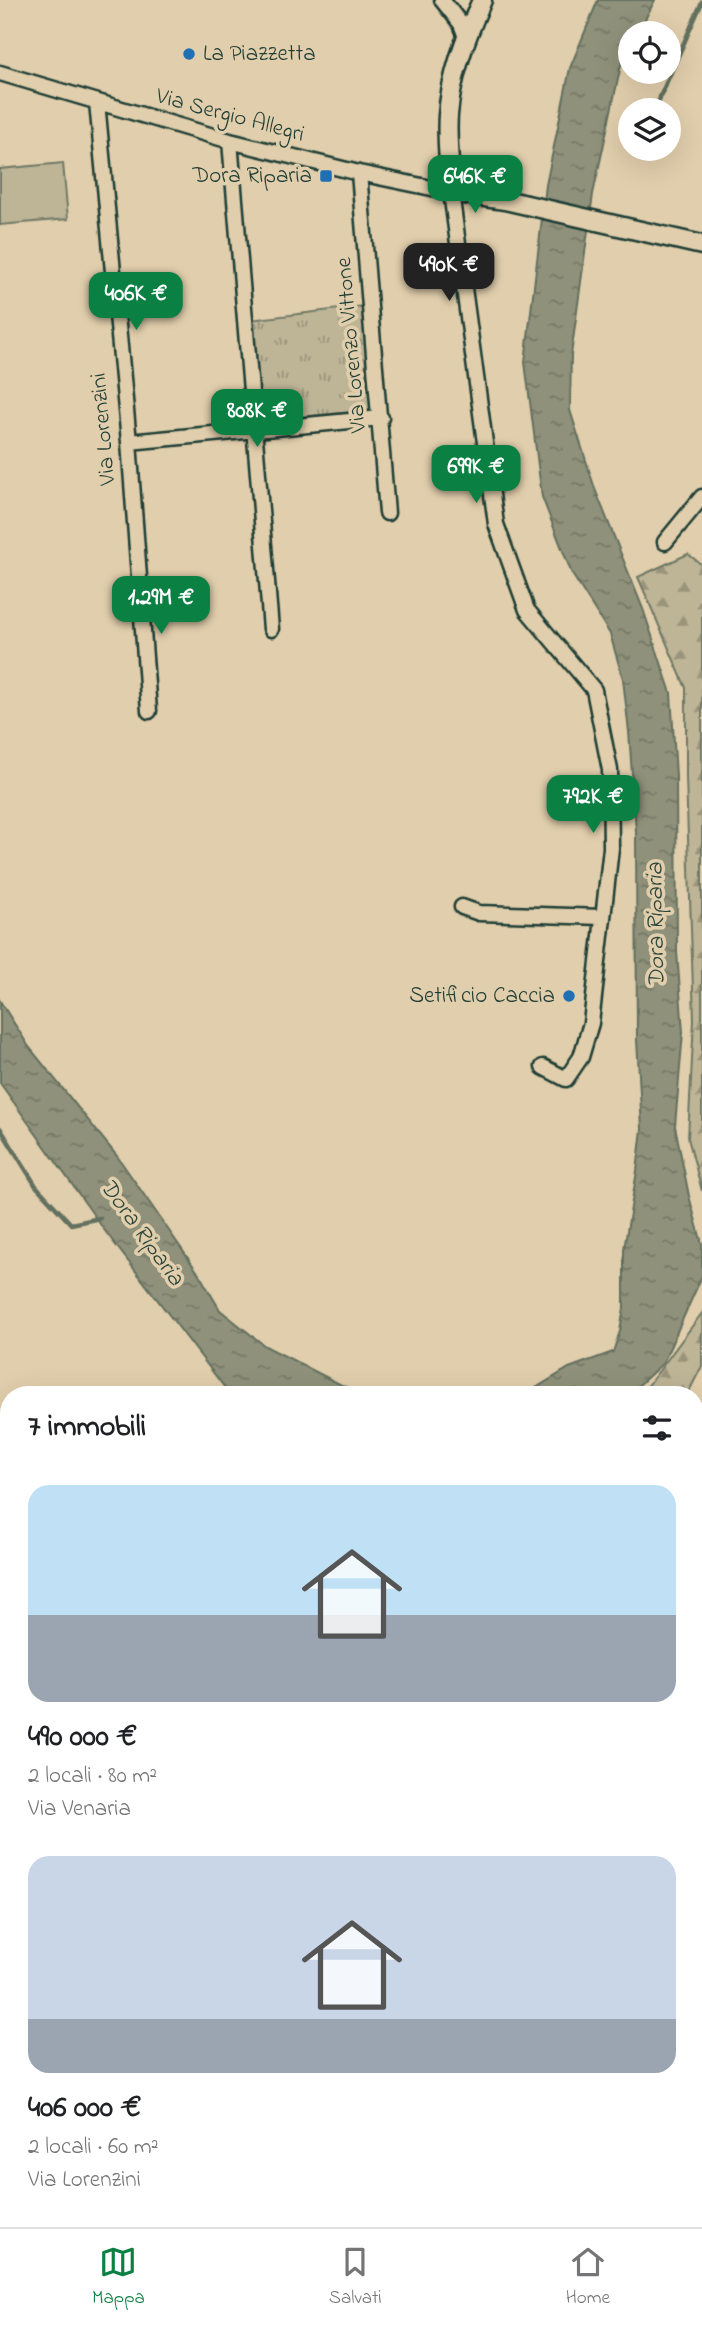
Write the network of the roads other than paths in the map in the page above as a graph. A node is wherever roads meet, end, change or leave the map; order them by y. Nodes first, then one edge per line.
1 (442, 0) edge
2 (482, 0) edge
3 (466, 37) junction
4 (0, 73) edge
5 (97, 102) junction
6 (230, 141) junction
7 (359, 173) junction
8 (451, 192) junction
9 (702, 245) edge
10 (381, 418) junction
11 (254, 431) junction
12 (129, 442) junction
13 (702, 497) edge
14 (387, 513) dead end
15 (665, 542) dead end
16 (271, 629) dead end
17 (149, 710) dead end
18 (462, 907) dead end
19 (602, 917) junction
20 (542, 1067) dead end

1 - 3 street
2 - 3 street
3 - 8 street
4 - 5 street, Via Sergio Allegri
5 - 6 street, Via Sergio Allegri
5 - 12 street, Via Lorenzini
6 - 7 street, Via Sergio Allegri
6 - 11 street
7 - 8 street, Via Sergio Allegri
7 - 10 street, Via Lorenzo Vittone
8 - 9 street
8 - 19 street
10 - 11 street
10 - 14 street, Via Lorenzo Vittone
11 - 12 street
11 - 16 street
12 - 17 street, Via Lorenzini
13 - 15 street
18 - 19 street
19 - 20 street

